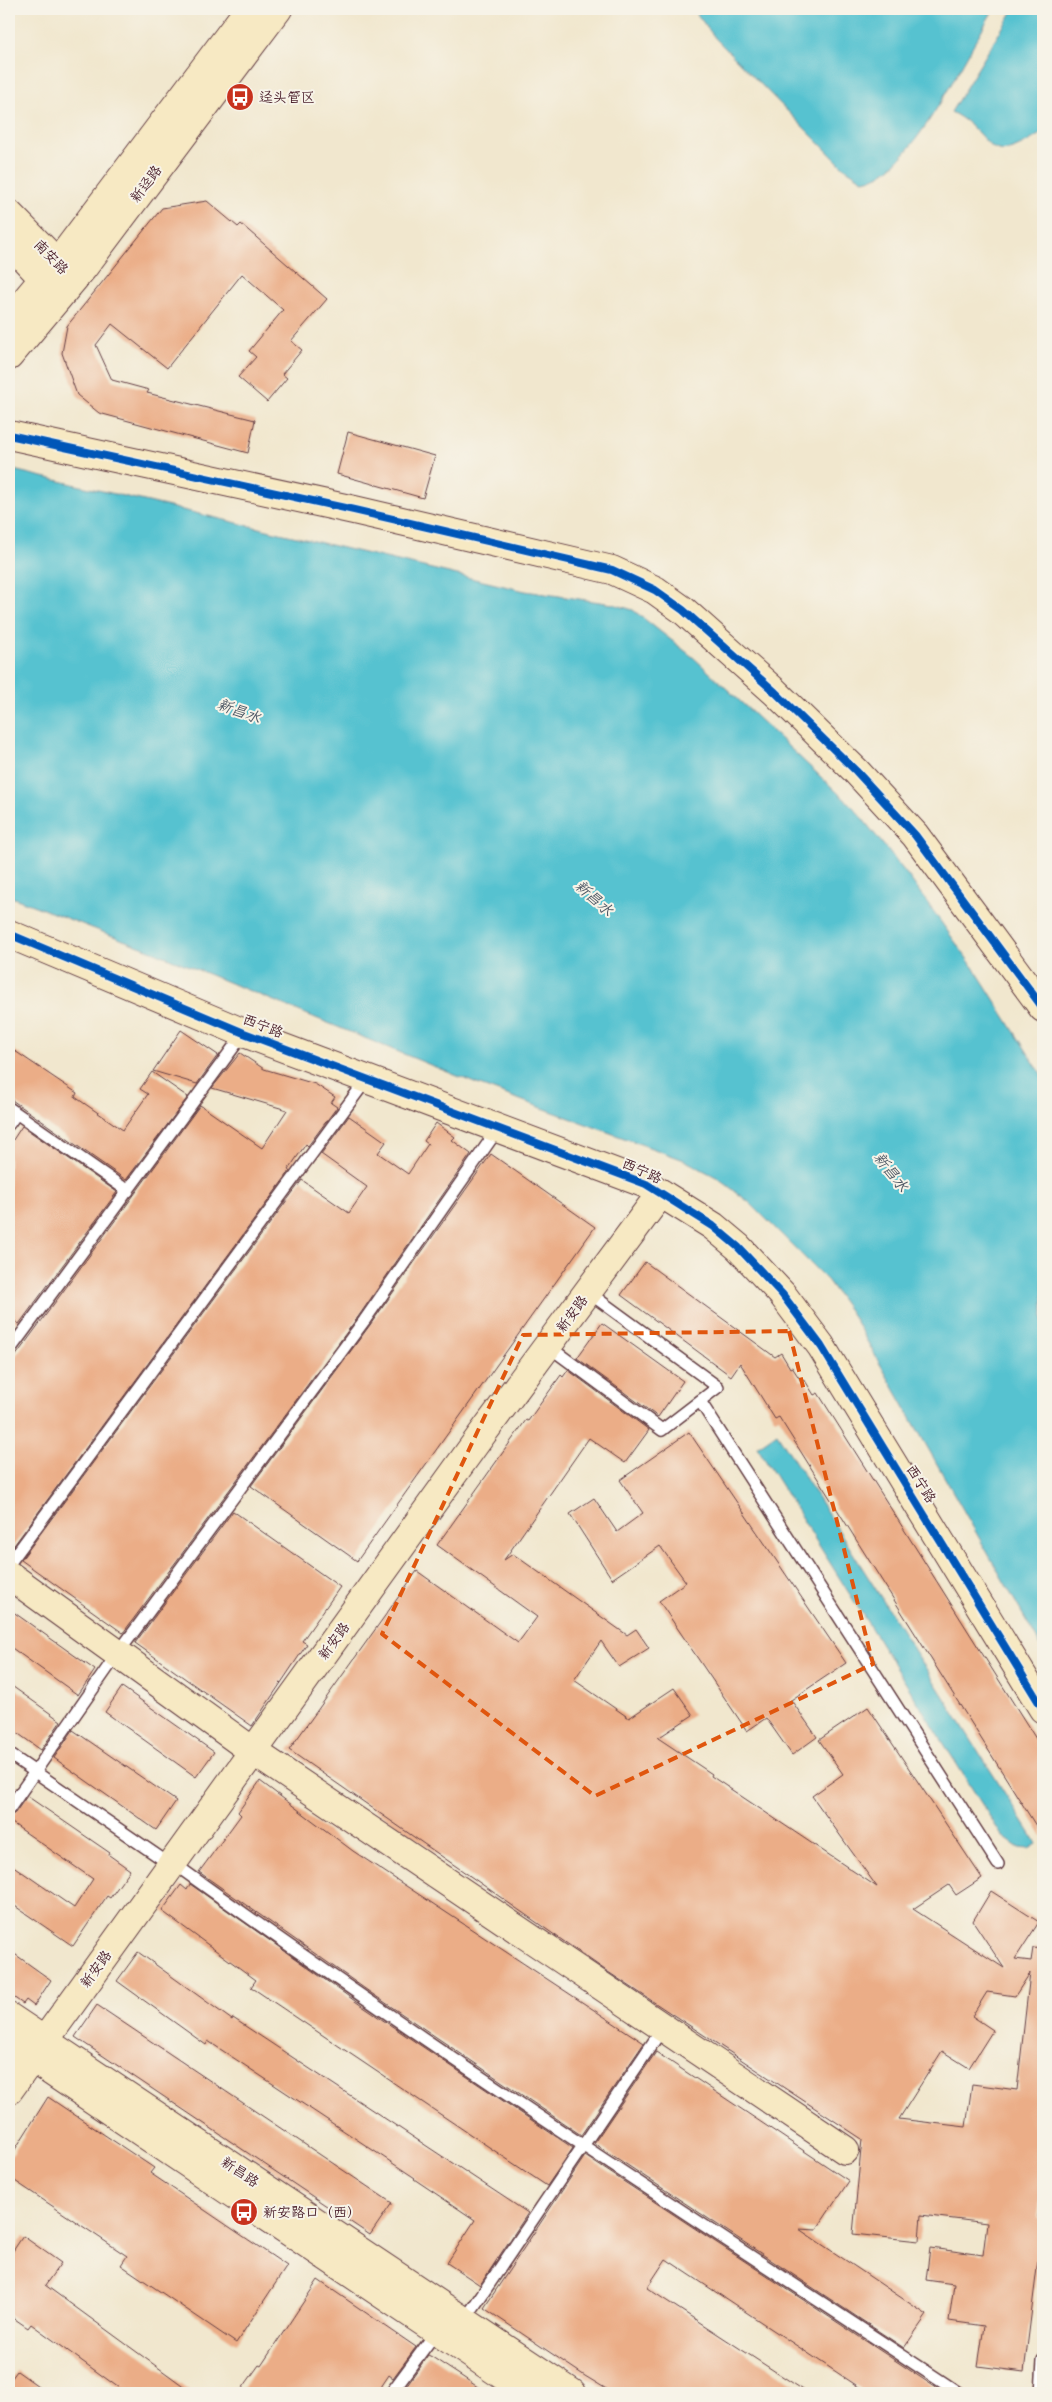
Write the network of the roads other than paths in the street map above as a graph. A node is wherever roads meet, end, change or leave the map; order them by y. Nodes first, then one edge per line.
1 (249, 9) edge
2 (278, 9) edge
3 (9, 214) edge
4 (9, 242) edge
5 (58, 279) junction
6 (9, 320) edge
7 (9, 356) edge
8 (9, 435) edge
9 (9, 934) edge
10 (1043, 1008) edge
11 (244, 1032) junction
12 (366, 1079) junction
13 (12, 1111) edge
14 (9, 1124) edge
15 (498, 1129) junction
16 (128, 1191) junction
17 (661, 1194) junction
18 (588, 1292) junction
19 (548, 1346) junction
20 (9, 1352) edge
21 (700, 1401) junction
22 (9, 1564) edge
23 (9, 1575) edge
24 (118, 1653) junction
25 (1043, 1709) edge
26 (254, 1752) junction
27 (9, 1754) edge
28 (35, 1772) junction
29 (9, 1810) edge
30 (172, 1864) junction
31 (998, 1864) dead end
32 (9, 2017) edge
33 (663, 2028) junction
34 (9, 2043) edge
35 (38, 2050) junction
36 (9, 2090) edge
37 (583, 2145) junction
38 (845, 2150) dead end
39 (463, 2322) junction
40 (437, 2331) junction
41 (1043, 2360) edge
42 (391, 2393) edge
43 (529, 2393) edge
44 (572, 2393) edge
45 (958, 2393) edge
46 (1040, 2393) edge

1 - 5 street, 新迳路
2 - 5 street, 新迳路
3 - 5 street, 南安路
4 - 5 street, 南安路
5 - 6 street, 新迳路
5 - 7 street, 新迳路
8 - 10 street
9 - 11 street, 西宁路
11 - 12 street, 西宁路
11 - 16 lane
12 - 15 street, 西宁路
12 - 22 lane
13 - 14 lane
13 - 16 lane
15 - 17 street, 西宁路
15 - 24 lane
16 - 20 lane
17 - 18 street, 新安路
17 - 25 street, 西宁路
18 - 19 street, 新安路
18 - 21 lane
19 - 21 lane
19 - 26 street, 新安路
21 - 31 lane
23 - 24 street
24 - 26 street
24 - 28 lane
26 - 30 street, 新安路
26 - 33 street
27 - 28 lane
28 - 29 lane
28 - 30 lane
30 - 35 street, 新安路
30 - 37 lane
32 - 35 street, 新昌路
33 - 37 lane
33 - 38 street
34 - 35 street, 新昌路
35 - 36 street, 新安路
35 - 39 street, 新昌路
35 - 40 street, 新昌路
37 - 39 lane
37 - 45 lane
39 - 44 street, 新昌路
40 - 42 lane
40 - 43 street, 新昌路
41 - 46 lane

